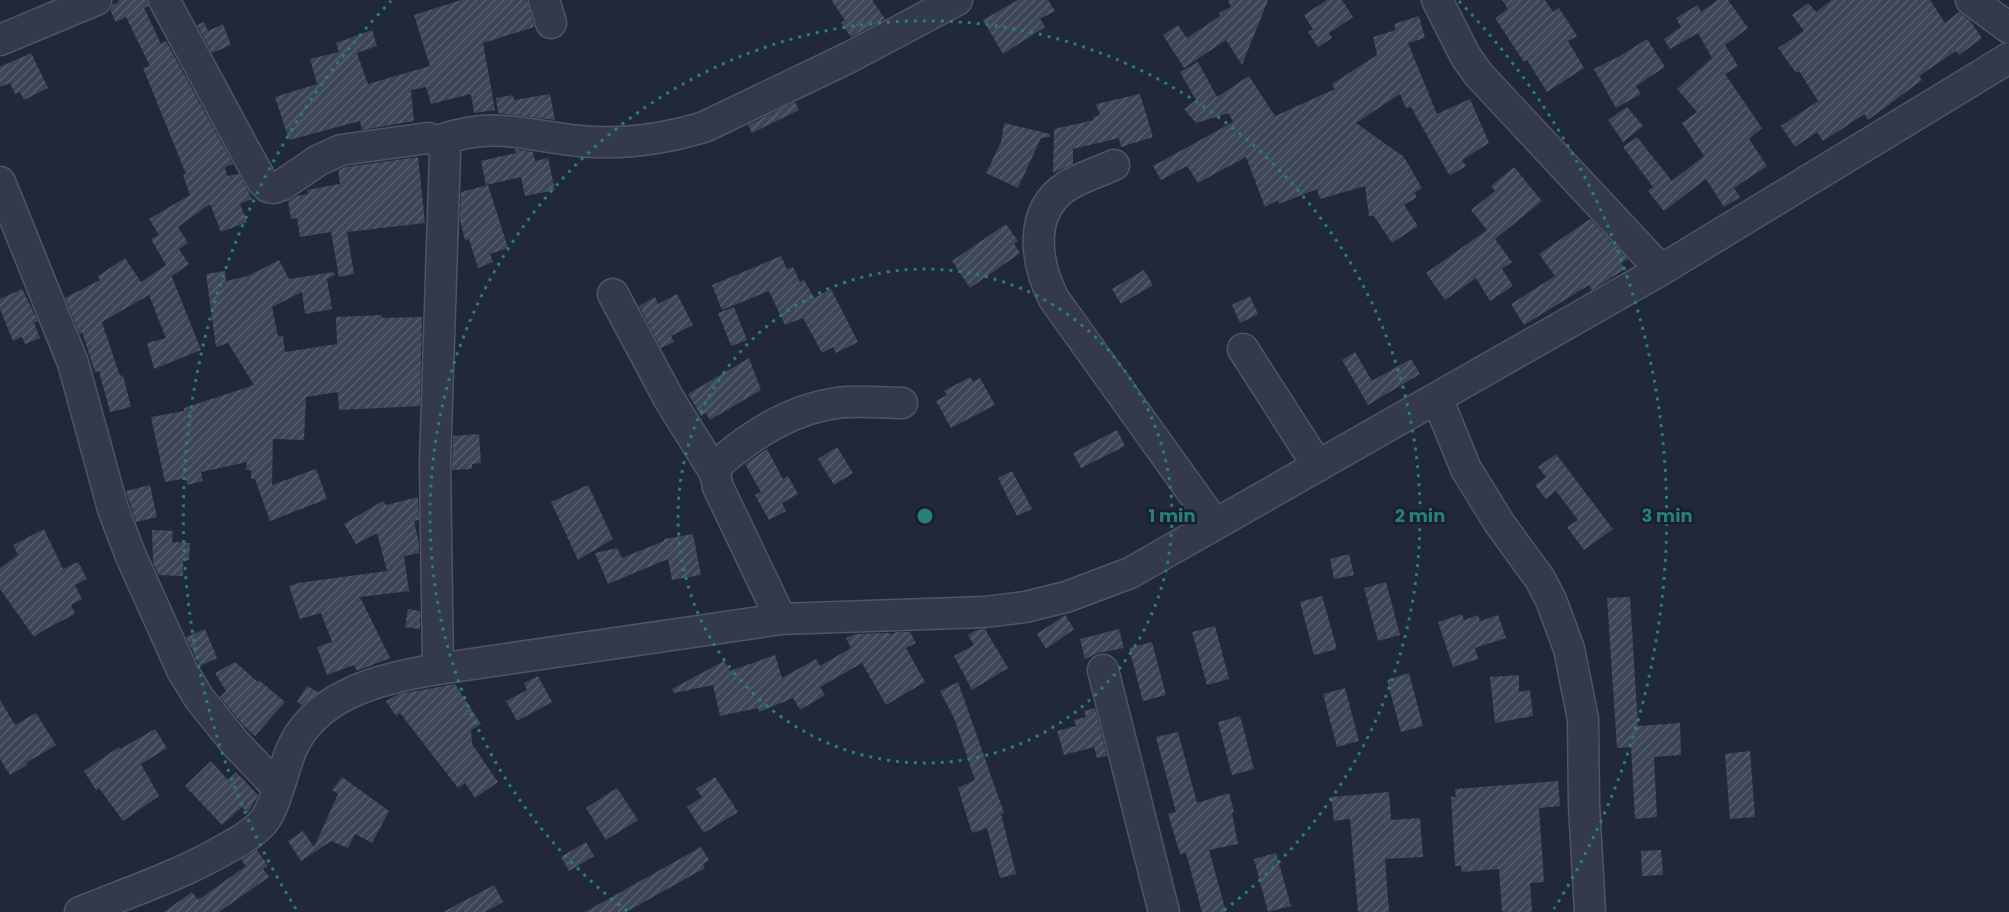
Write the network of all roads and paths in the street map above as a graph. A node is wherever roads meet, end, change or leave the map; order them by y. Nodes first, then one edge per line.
1 (96, 0) edge
2 (164, 0) edge
3 (957, 0) edge
4 (1437, 0) edge
5 (1971, 0) edge
6 (2009, 28) edge
7 (0, 40) edge
8 (2009, 58) edge
9 (438, 141) junction
10 (1114, 165) dead end
11 (0, 182) edge
12 (1661, 270) junction
13 (613, 294) dead end
14 (1243, 349) dead end
15 (1437, 398) junction
16 (902, 404) dead end
17 (1318, 466) junction
18 (715, 473) junction
19 (1215, 524) junction
20 (782, 619) junction
21 (438, 669) junction
22 (1103, 670) dead end
23 (278, 788) junction
24 (80, 912) edge
25 (1164, 912) edge
26 (1590, 912) edge

1 - 7 street
2 - 9 street
3 - 9 street
4 - 12 street
5 - 6 street
8 - 12 street
9 - 21 street
10 - 19 street
11 - 23 street
12 - 15 street
13 - 18 street
14 - 17 street
15 - 17 street
15 - 26 street
16 - 18 street
17 - 19 street
18 - 20 street
19 - 20 street
20 - 21 street
21 - 23 street
22 - 25 street
23 - 24 street

